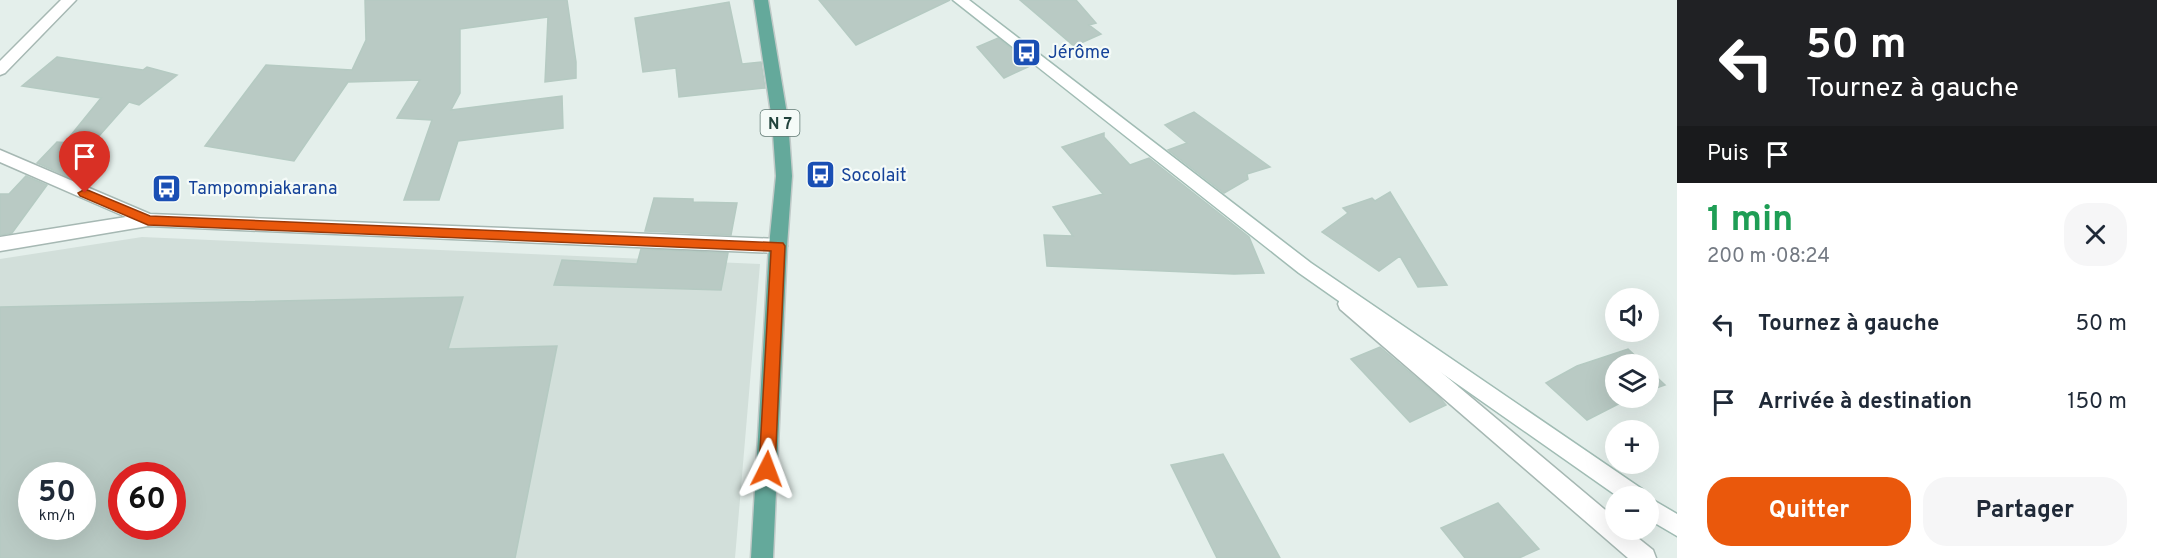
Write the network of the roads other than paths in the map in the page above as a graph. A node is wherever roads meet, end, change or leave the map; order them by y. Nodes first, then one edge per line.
1 (69, 0) edge
2 (761, 0) edge
3 (960, 0) edge
4 (0, 70) edge
5 (0, 156) edge
6 (148, 220) junction
7 (0, 244) edge
8 (778, 246) junction
9 (1305, 268) junction
10 (1620, 486) edge
11 (1659, 514) edge
12 (1677, 526) edge
13 (762, 558) edge
14 (1645, 558) edge

1 - 4 street
2 - 8 main road, N 7
3 - 9 street
5 - 6 street
6 - 7 street
6 - 8 street
8 - 13 main road, N 7
9 - 10 street
9 - 14 street
11 - 12 street

